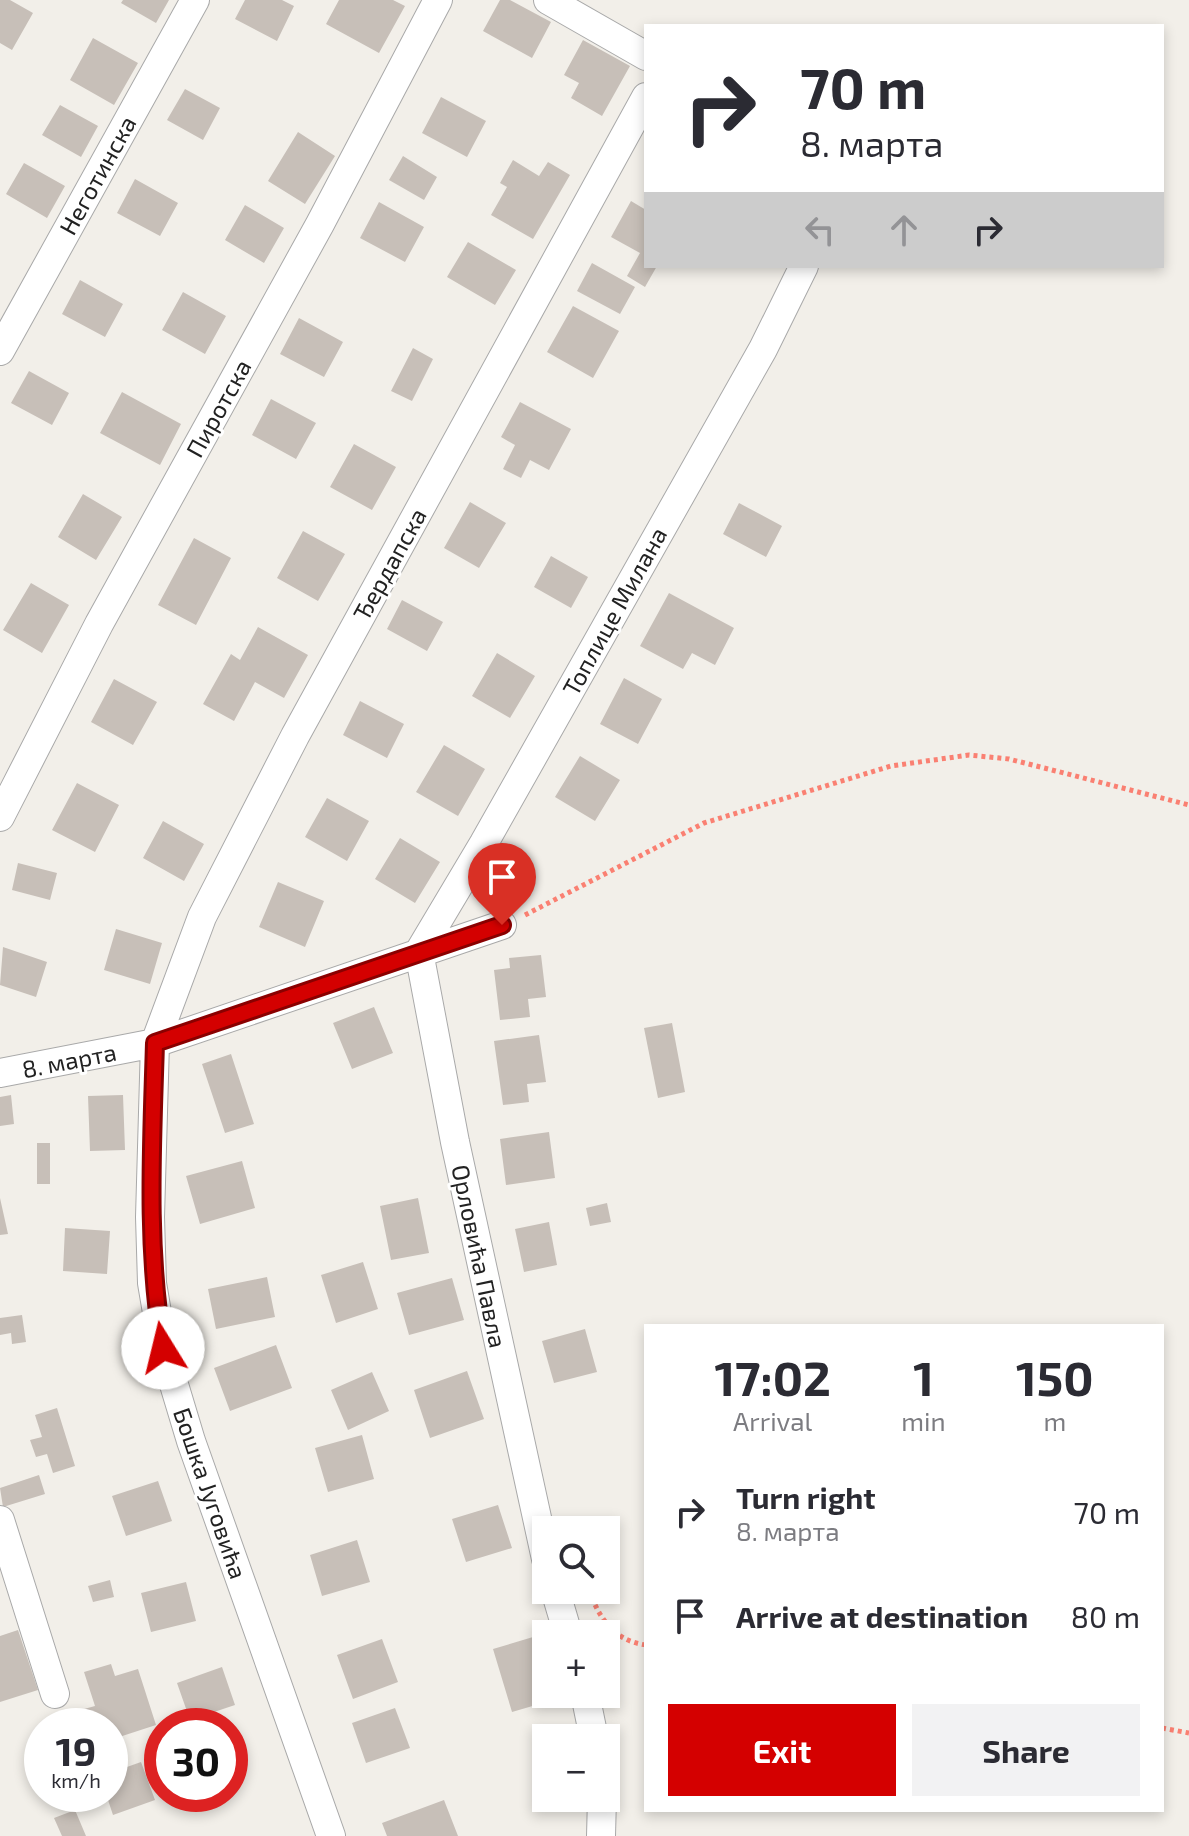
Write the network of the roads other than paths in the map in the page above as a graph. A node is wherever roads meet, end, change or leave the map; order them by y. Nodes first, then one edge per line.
1 (195, 0) edge
2 (438, 0) edge
3 (548, 0) edge
4 (644, 55) edge
5 (644, 101) edge
6 (803, 268) edge
7 (0, 351) edge
8 (0, 817) edge
9 (502, 925) road end
10 (419, 952) junction
11 (155, 1043) junction
12 (0, 1073) edge
13 (537, 1516) edge
14 (0, 1520) edge
15 (55, 1694) dead end
16 (602, 1812) edge
17 (331, 1836) edge
18 (601, 1836) edge

1 - 7 street, Неготинска
2 - 8 street, Пиротска
3 - 4 street
5 - 11 street, Ђердапска
6 - 10 street, Топлице Милана
9 - 10 street, 8. марта
10 - 11 street, 8. марта
10 - 13 street, Орловића Павла
11 - 12 street, 8. марта
11 - 17 street, Бошка Југовића
14 - 15 street
16 - 18 street

